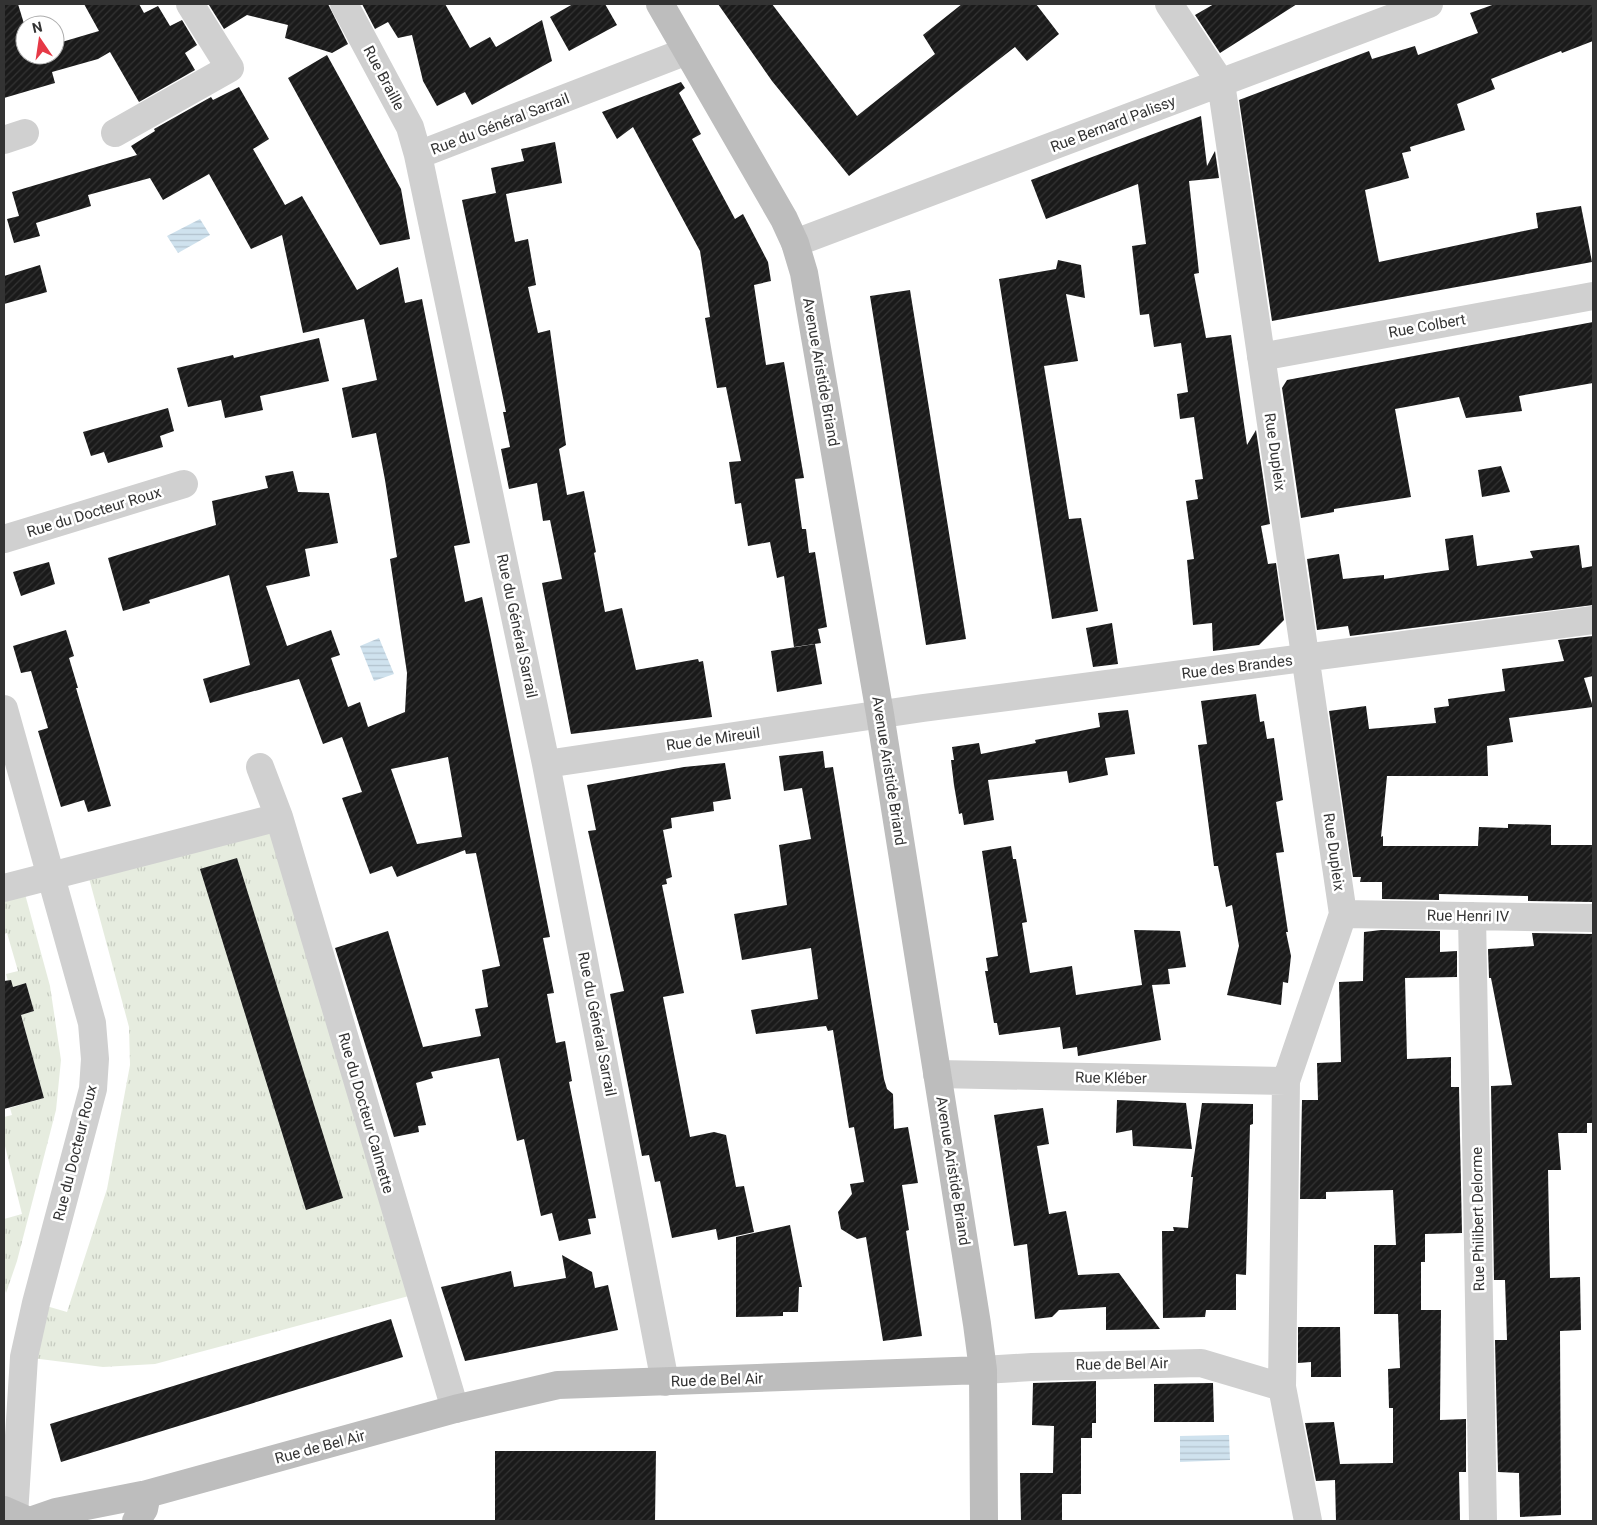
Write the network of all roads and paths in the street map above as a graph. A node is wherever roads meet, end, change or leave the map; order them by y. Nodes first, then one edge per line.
1 (190, 4) edge
2 (344, 4) edge
3 (660, 4) edge
4 (1169, 4) edge
5 (1430, 4) edge
6 (687, 52) junction
7 (1221, 83) junction
8 (115, 133) dead end
9 (418, 156) junction
10 (795, 243) junction
11 (1593, 296) edge
12 (1261, 357) junction
13 (184, 484) dead end
14 (4, 539) edge
15 (1593, 620) edge
16 (1305, 658) junction
17 (4, 709) edge
18 (880, 714) junction
19 (546, 764) junction
20 (260, 767) dead end
21 (279, 817) junction
22 (51, 876) junction
23 (4, 888) edge
24 (1343, 914) junction
25 (1472, 916) junction
26 (1593, 918) edge
27 (937, 1074) junction
28 (1286, 1081) junction
29 (983, 1370) junction
30 (665, 1382) junction
31 (1282, 1388) junction
32 (455, 1409) junction
33 (147, 1494) junction
34 (19, 1517) edge
35 (136, 1521) edge
36 (984, 1521) edge
37 (1308, 1521) edge
38 (1484, 1521) edge

1 - 8 street
2 - 9 street, Rue Braille
3 - 6 street, Avenue Aristide Briand
4 - 7 street, Rue Dupleix
5 - 7 street, Rue Bernard Palissy
6 - 9 street, Rue du Général Sarrail
6 - 10 street, Avenue Aristide Briand
7 - 10 street, Rue Bernard Palissy
7 - 12 street, Rue Dupleix
9 - 19 street, Rue du Général Sarrail
10 - 18 street, Avenue Aristide Briand
11 - 12 street, Rue Colbert
12 - 16 street, Rue Dupleix
13 - 14 street, Rue du Docteur Roux
15 - 16 street, Rue des Brandes
16 - 18 street, Rue des Brandes
16 - 24 street, Rue Dupleix
17 - 22 street, Rue du Docteur Roux
18 - 19 street, Rue de Mireuil
18 - 27 street, Avenue Aristide Briand
19 - 30 street, Rue du Général Sarrail
20 - 21 street, Rue du Docteur Calmette
21 - 22 street
21 - 32 street, Rue du Docteur Calmette
22 - 23 street
22 - 34 street, Rue du Docteur Roux
24 - 25 street, Rue Henri IV
24 - 28 street
25 - 26 street, Rue Henri IV
25 - 38 street, Rue Philibert Delorme
27 - 28 street, Rue Kléber
27 - 29 street, Avenue Aristide Briand
28 - 31 street
29 - 30 street, Rue de Bel Air
29 - 31 street, Rue de Bel Air
29 - 36 street, Avenue Aristide Briand
30 - 32 street, Rue de Bel Air
31 - 37 street
32 - 33 street, Rue de Bel Air
33 - 34 street, Rue de Bel Air
33 - 35 street

